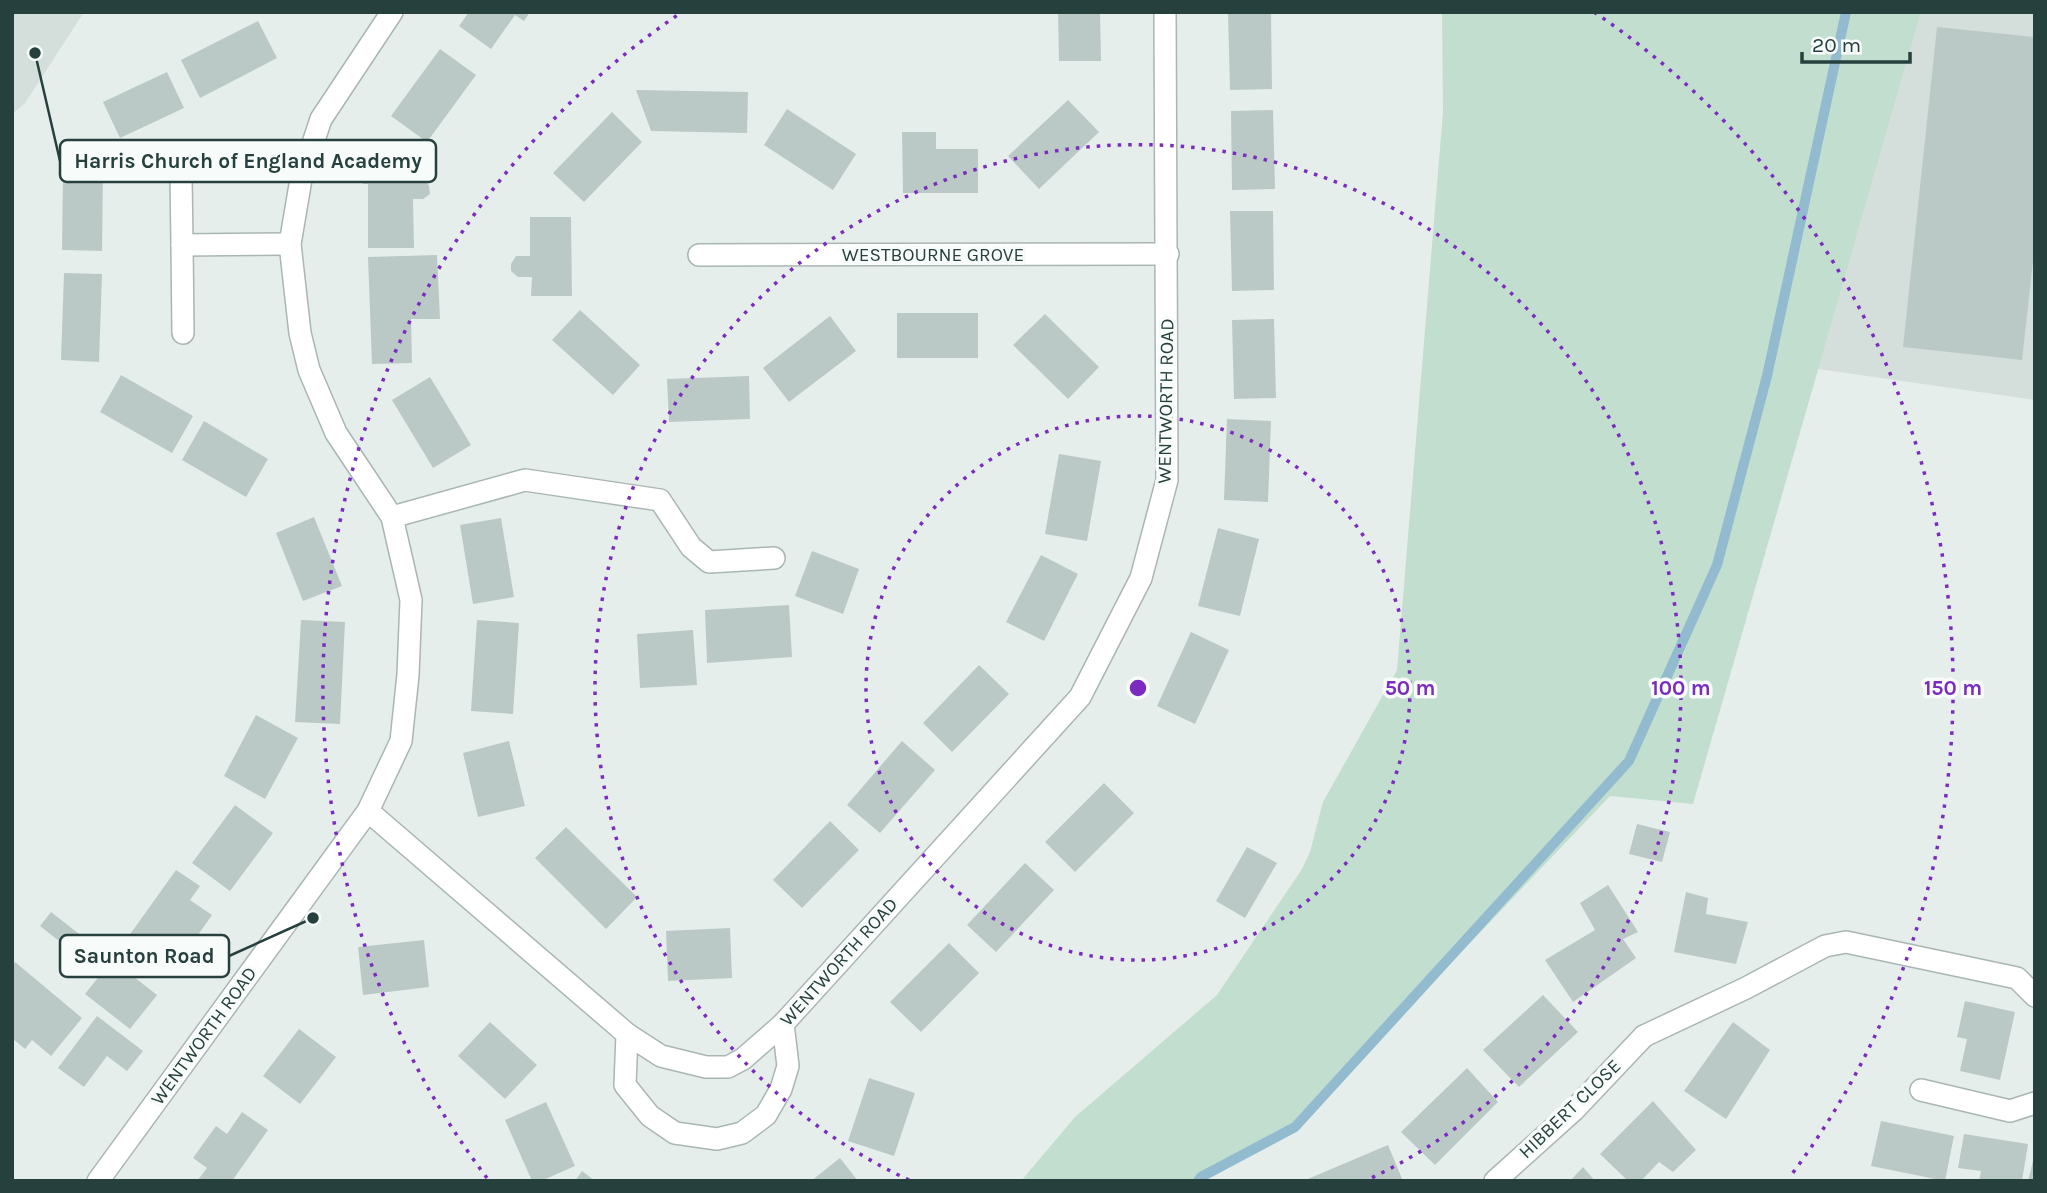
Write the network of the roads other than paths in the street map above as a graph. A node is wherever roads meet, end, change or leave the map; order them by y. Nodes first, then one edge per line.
1 (391, 12) edge
2 (1165, 12) edge
3 (181, 175) dead end
4 (290, 244) junction
5 (182, 245) junction
6 (1168, 254) junction
7 (699, 255) dead end
8 (183, 333) dead end
9 (392, 517) junction
10 (774, 558) dead end
11 (368, 811) junction
12 (2035, 996) edge
13 (783, 1024) junction
14 (627, 1034) junction
15 (1921, 1090) dead end
16 (2035, 1103) edge
17 (99, 1181) edge
18 (1495, 1181) edge

1 - 4 street
2 - 6 street, WENTWORTH ROAD
3 - 5 street
4 - 5 street
4 - 9 street
5 - 8 street
6 - 7 street, WESTBOURNE GROVE
6 - 13 street, WENTWORTH ROAD
9 - 10 street
9 - 11 street
11 - 14 street, WENTWORTH ROAD
11 - 17 street, WENTWORTH ROAD
12 - 18 street, HIBBERT CLOSE
13 - 14 street, WENTWORTH ROAD
13 - 14 street
15 - 16 street

